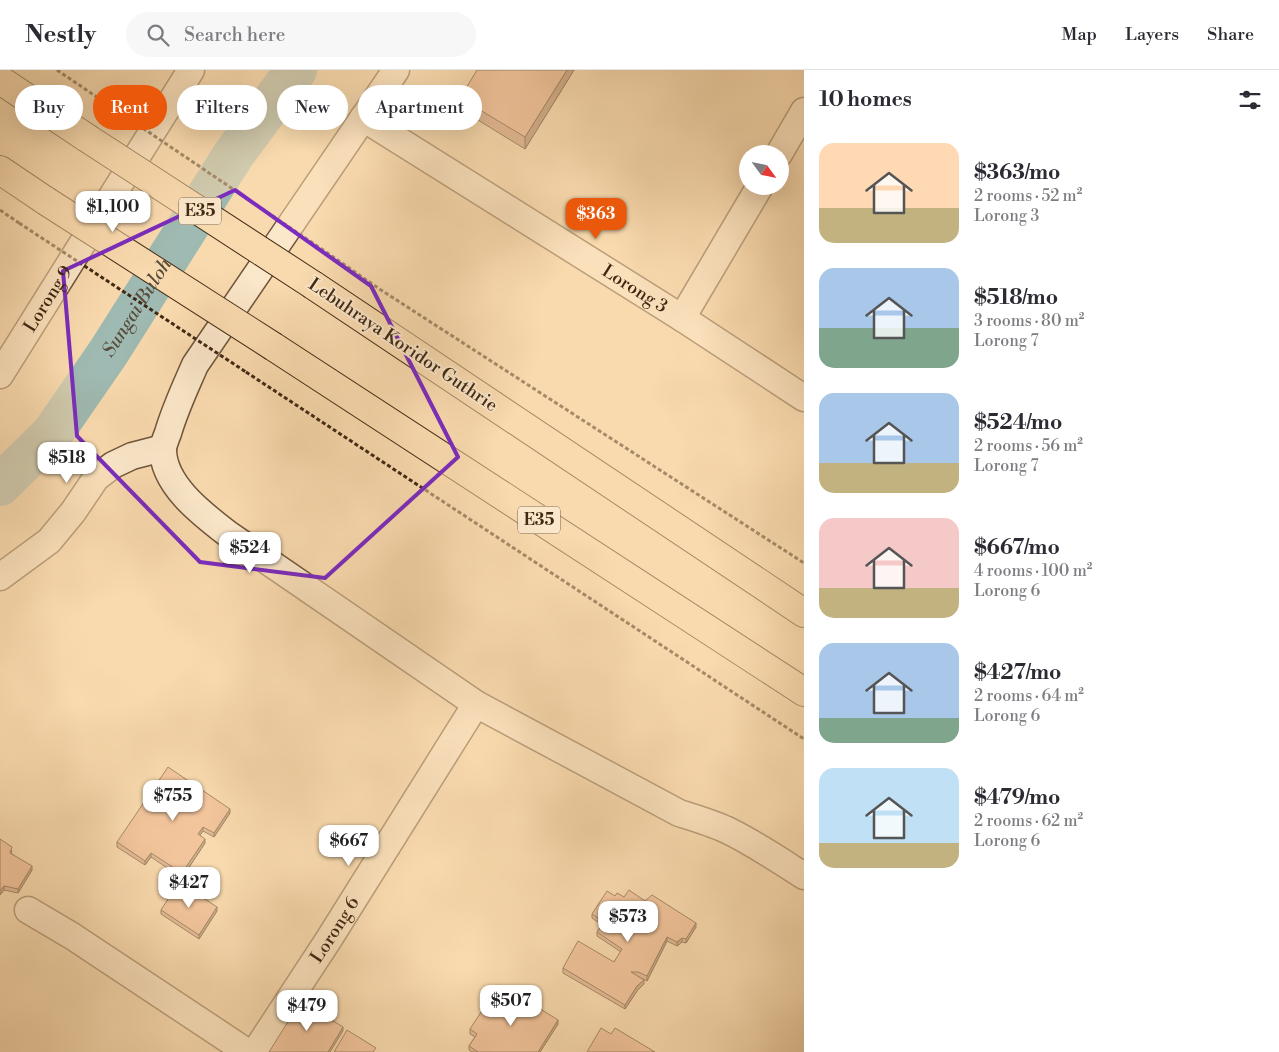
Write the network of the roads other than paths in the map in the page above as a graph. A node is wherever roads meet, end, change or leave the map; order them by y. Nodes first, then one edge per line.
1 (190, 70) edge
2 (396, 70) edge
3 (0, 80) edge
4 (386, 85) edge
5 (804, 111) edge
6 (358, 127) edge
7 (383, 130) edge
8 (784, 145) edge
9 (0, 170) edge
10 (755, 195) edge
11 (682, 318) junction
12 (0, 375) edge
13 (804, 398) edge
14 (163, 448) junction
15 (0, 577) edge
16 (804, 613) edge
17 (804, 692) edge
18 (476, 704) junction
19 (804, 876) edge
20 (28, 910) dead end
21 (248, 1052) edge
22 (255, 1052) edge

1 - 12 street, Lorong 9
2 - 4 street
3 - 16 highway, Lebuhraya Koridor Guthrie / E35, bridge
5 - 8 street
6 - 14 street
7 - 11 street, Lorong 3
9 - 17 highway, E35, bridge
10 - 11 street
11 - 13 street, Lorong 3
14 - 15 street
14 - 18 street
18 - 19 street
18 - 22 street, Lorong 6
20 - 21 street

